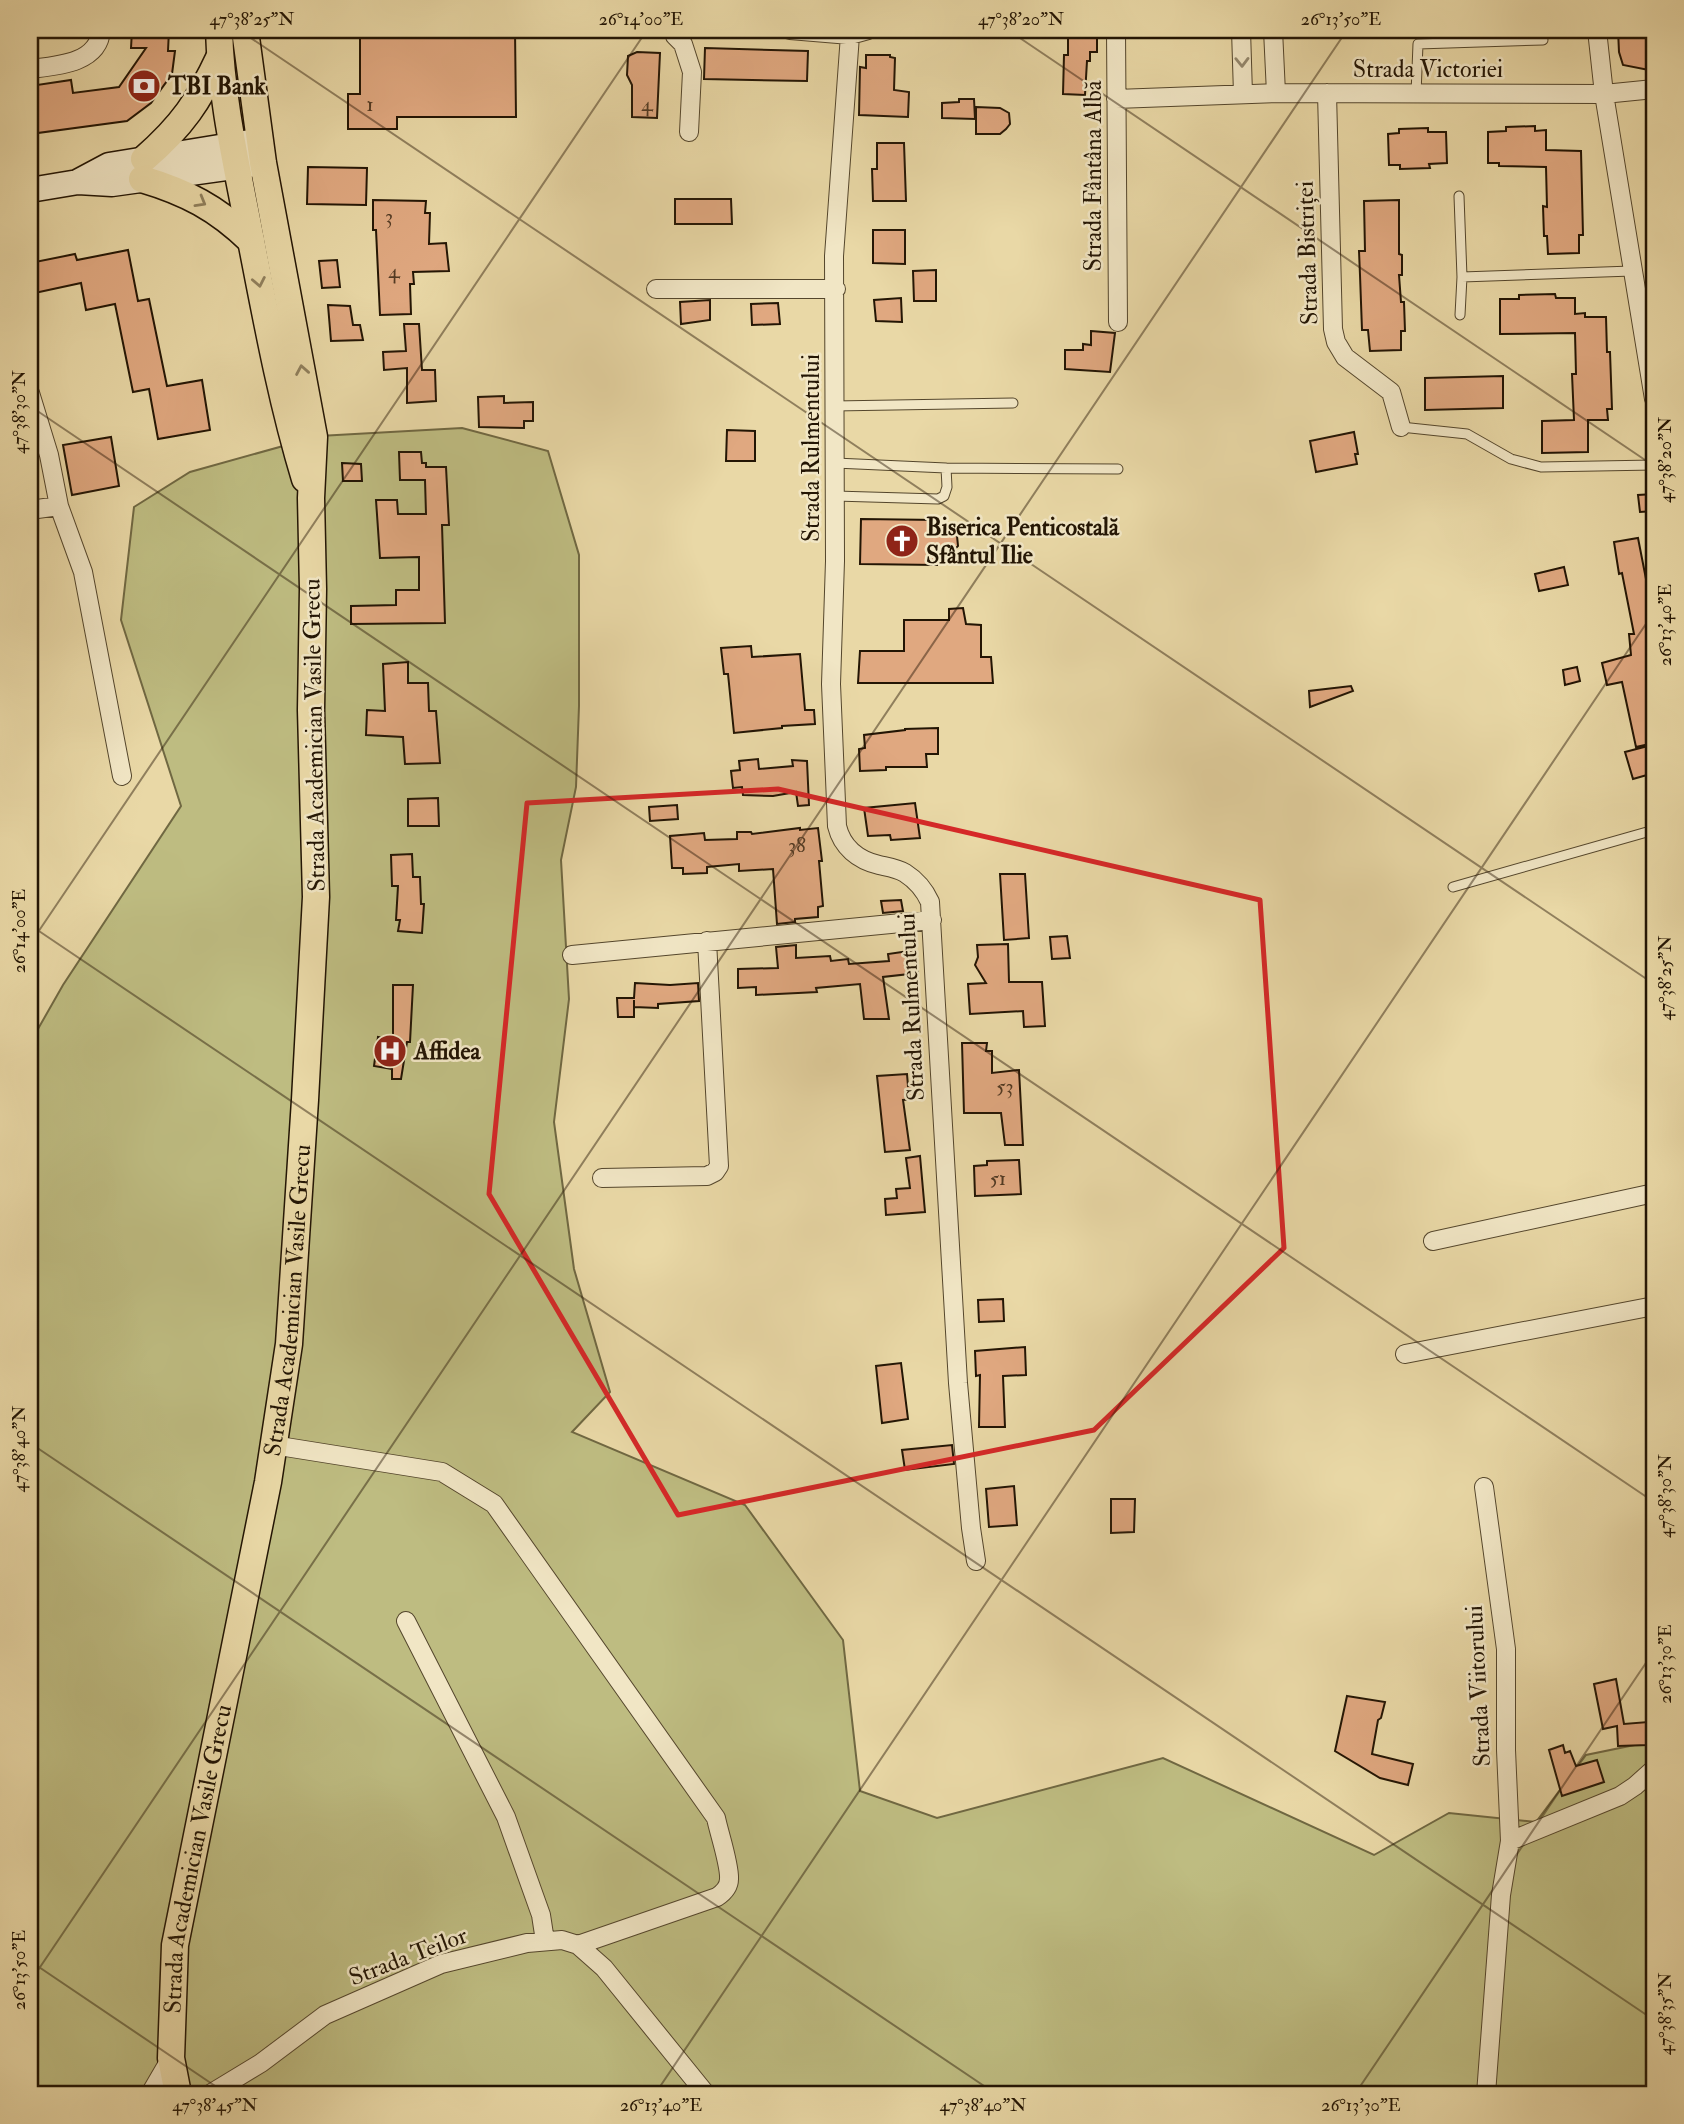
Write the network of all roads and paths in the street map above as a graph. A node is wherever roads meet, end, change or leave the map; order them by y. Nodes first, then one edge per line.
1 (101, 30) edge
2 (219, 30) edge
3 (245, 30) edge
4 (674, 30) edge
5 (790, 30) edge
6 (869, 30) edge
7 (1116, 30) edge
8 (1241, 30) edge
9 (1273, 30) edge
10 (1597, 30) edge
11 (850, 35) junction
12 (1544, 40) dead end
13 (220, 56) junction
14 (30, 69) edge
15 (1654, 89) edge
16 (1276, 93) junction
17 (1327, 93) junction
18 (1242, 94) junction
19 (1416, 94) junction
20 (1604, 94) junction
21 (1116, 100) junction
22 (689, 132) dead end
23 (261, 152) junction
24 (234, 156) junction
25 (143, 169) junction
26 (30, 190) edge
27 (1459, 196) dead end
28 (251, 241) junction
29 (1632, 271) junction
30 (1462, 277) junction
31 (656, 289) dead end
32 (836, 289) junction
33 (1460, 315) dead end
34 (1118, 321) dead end
35 (1649, 341) edge
36 (30, 393) edge
37 (1654, 399) edge
38 (1013, 403) dead end
39 (834, 406) junction
40 (1401, 427) joint
41 (835, 463) junction
42 (1654, 465) edge
43 (946, 468) junction
44 (1118, 469) dead end
45 (835, 496) junction
46 (311, 498) junction
47 (59, 506) junction
48 (30, 510) edge
49 (122, 776) dead end
50 (1654, 830) edge
51 (1453, 887) dead end
52 (932, 920) junction
53 (707, 942) junction
54 (572, 955) dead end
55 (602, 1178) dead end
56 (1654, 1193) edge
57 (1433, 1241) dead end
58 (1654, 1306) edge
59 (1405, 1354) dead end
60 (273, 1445) junction
61 (1484, 1487) dead end
62 (976, 1561) dead end
63 (406, 1621) dead end
64 (1654, 1769) edge
65 (1510, 1841) junction
66 (545, 1941) junction
67 (578, 1945) junction
68 (172, 2058) junction
69 (149, 2094) edge
70 (178, 2094) edge
71 (210, 2094) edge
72 (706, 2094) edge
73 (1486, 2094) edge

1 - 14 street
2 - 13 main road, Strada Academician Vasile Grecu
3 - 23 main road, Strada Academician Vasile Grecu
4 - 22 street
5 - 11 street
6 - 11 street
7 - 21 street, Strada Fântâna Albă
8 -> 18 street
9 - 16 street
10 - 20 street
11 - 32 street, Strada Rulmentului
12 - 19 lane
13 - 24 main road, Strada Academician Vasile Grecu
13 - 25 main road
15 - 20 street, Strada Victoriei
16 - 17 street, Strada Victoriei
16 - 18 street, Strada Victoriei
17 - 19 street, Strada Victoriei
17 - 40 street, Strada Bistriței
18 - 21 street, Strada Victoriei
19 - 20 street, Strada Victoriei
20 - 29 street
21 - 34 street, Strada Fântâna Albă
23 - 24 main road
46 -> 23 main road, Strada Academician Vasile Grecu
24 - 25 main road
24 - 28 main road, Strada Academician Vasile Grecu
25 - 26 main road
25 -> 28 main road
27 - 30 lane
28 -> 46 main road, Strada Academician Vasile Grecu
29 - 30 lane
29 - 35 street
30 - 33 lane
31 - 32 street
32 - 39 street, Strada Rulmentului
35 - 37 street
36 - 47 street
38 - 39 lane
39 - 41 street, Strada Rulmentului
40 - 42 lane
41 - 43 lane
41 - 45 street, Strada Rulmentului
43 - 44 lane
43 - 45 lane
45 - 52 street, Strada Rulmentului
46 - 60 main road, Strada Academician Vasile Grecu
47 - 48 street
47 - 49 street
50 - 51 lane
52 - 53 street
52 - 62 street, Strada Rulmentului
53 - 54 street
53 - 55 street
56 - 57 street
58 - 59 street
60 - 67 street
60 - 68 main road, Strada Academician Vasile Grecu
61 - 65 street, Strada Viitorului
63 - 66 street
64 - 65 street
65 - 73 street, Strada Viitorului
66 - 67 street, Strada Teilor
66 - 71 street, Strada Teilor
67 - 72 street
68 - 69 street
68 - 70 main road, Strada Academician Vasile Grecu

